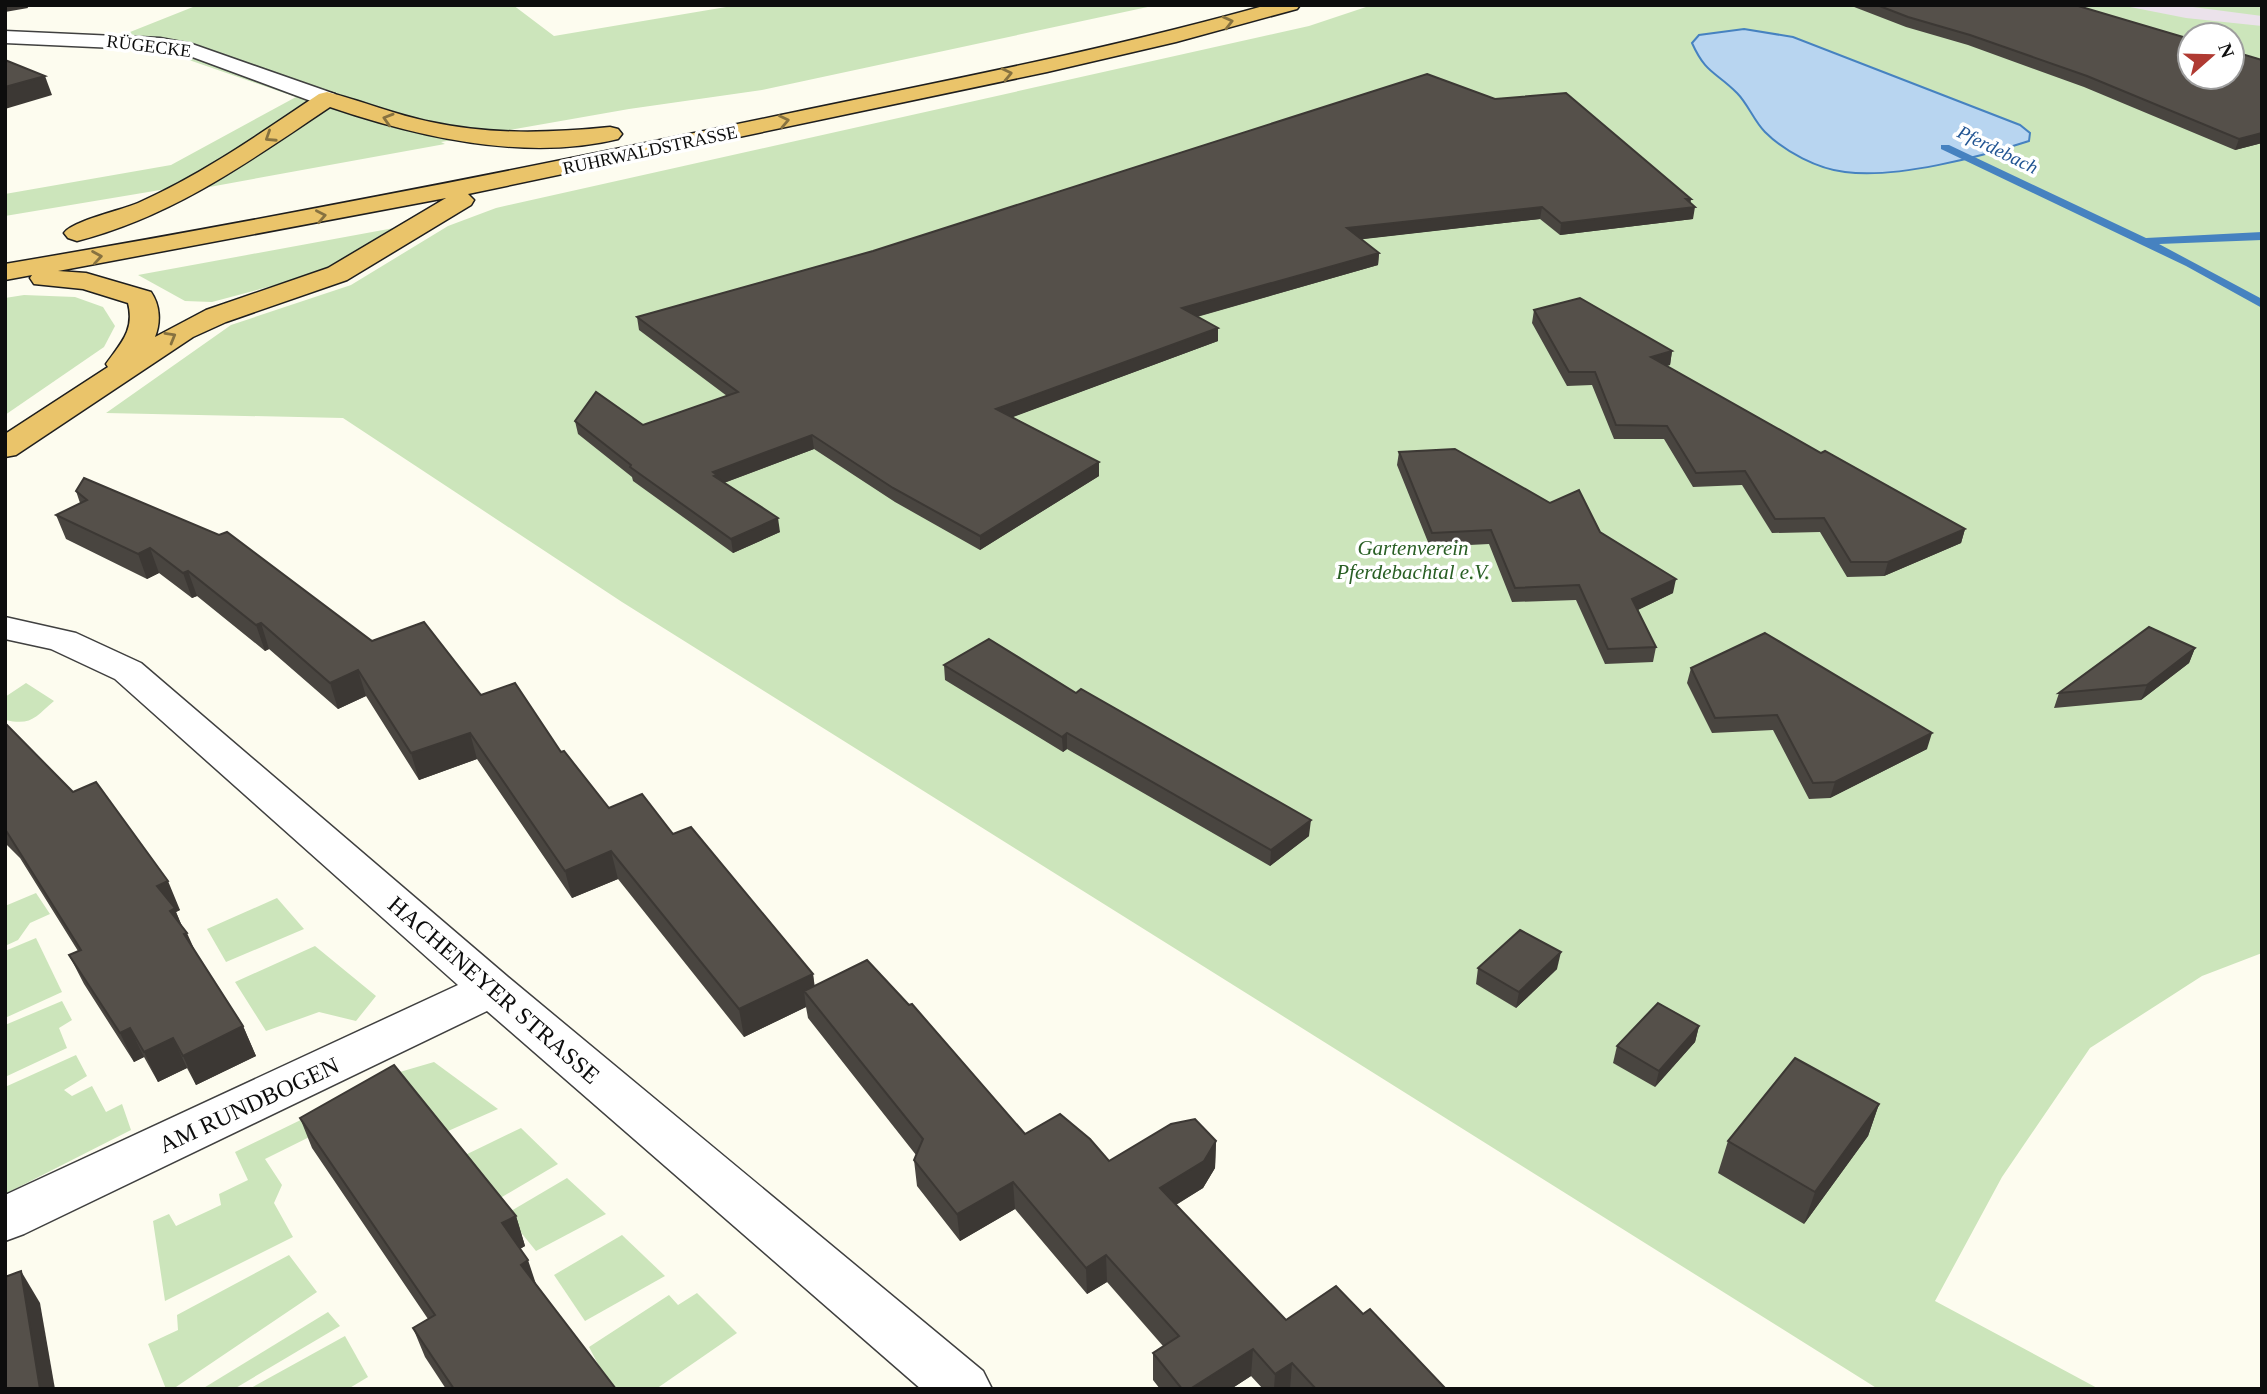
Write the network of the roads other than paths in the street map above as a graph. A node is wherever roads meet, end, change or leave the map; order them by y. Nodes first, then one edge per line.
1 (1290, 5) edge
2 (5, 37) edge
3 (327, 99) junction
4 (637, 129) dead end
5 (610, 134) junction
6 (415, 173) dead end
7 (537, 174) junction
8 (191, 215) dead end
9 (5, 274) edge
10 (114, 374) junction
11 (5, 448) edge
12 (5, 628) edge
13 (492, 989) junction
14 (5, 1219) edge
15 (963, 1389) edge

7 -> 1 highway, RUHRWALDSTRASSE
2 - 3 street, RÜGECKE
5 -> 3 highway
3 -> 8 highway
4 - 5 highway, RUHRWALDSTRASSE
5 - 6 highway, RUHRWALDSTRASSE
9 -> 7 highway, RUHRWALDSTRASSE
10 -> 7 highway
9 - 10 highway
10 - 11 highway
12 - 13 street, HACHENEYER STRASSE
13 - 14 street, AM RUNDBOGEN
13 - 15 street, HACHENEYER STRASSE

